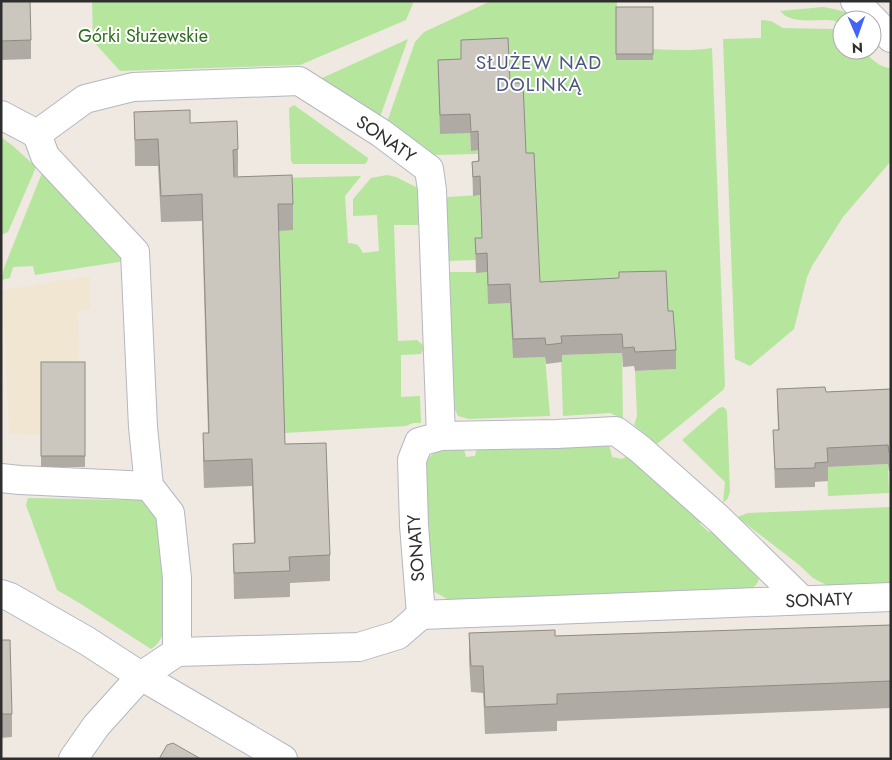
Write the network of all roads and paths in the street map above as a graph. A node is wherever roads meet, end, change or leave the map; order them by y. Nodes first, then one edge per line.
1 (855, 1) edge
2 (891, 38) edge
3 (1, 115) edge
4 (37, 134) junction
5 (441, 436) junction
6 (1, 478) edge
7 (149, 486) junction
8 (1, 594) edge
9 (891, 597) edge
10 (802, 600) junction
11 (421, 615) junction
12 (177, 652) junction
13 (141, 676) junction
14 (73, 759) edge
15 (283, 759) edge

1 - 2 street
3 - 4 street
4 - 5 street, SONATY
4 - 7 street
5 - 10 street
5 - 11 street, SONATY
6 - 7 street
7 - 12 street
8 - 13 street
9 - 10 street, SONATY
10 - 11 street, SONATY
11 - 12 street
12 - 13 street
13 - 14 street
13 - 15 street

